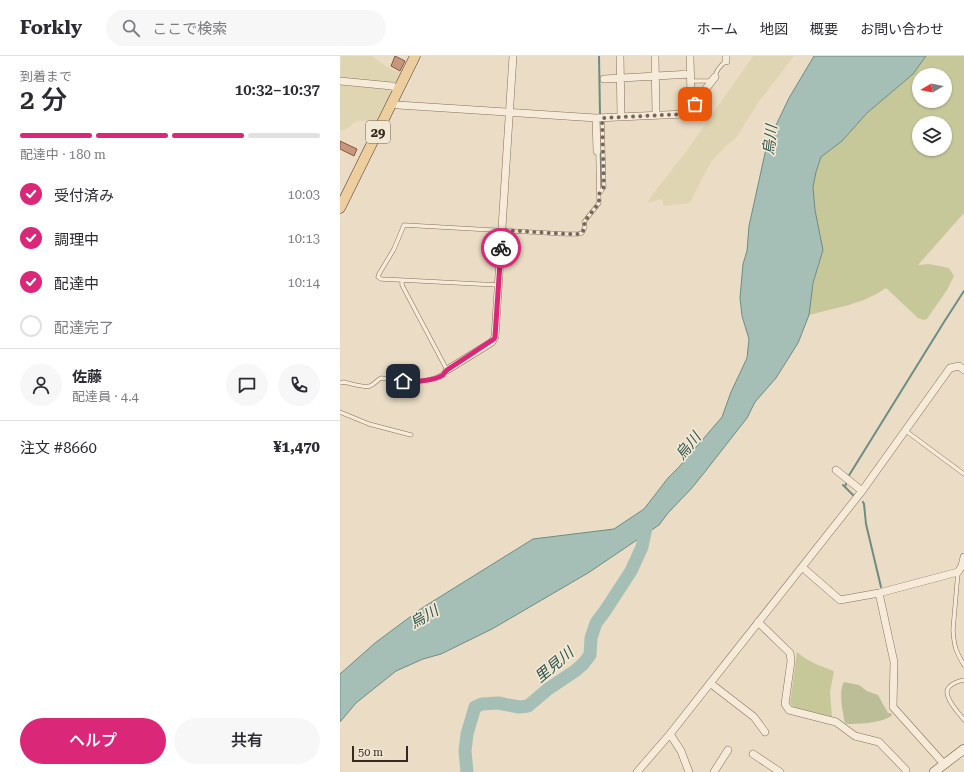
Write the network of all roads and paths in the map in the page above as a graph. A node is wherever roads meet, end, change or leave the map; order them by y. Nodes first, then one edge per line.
1 (415, 56) edge
2 (512, 56) edge
3 (620, 56) edge
4 (655, 56) edge
5 (690, 56) edge
6 (726, 58) edge
7 (656, 75) junction
8 (620, 77) junction
9 (691, 77) junction
10 (604, 79) dead end
11 (713, 79) junction
12 (340, 81) edge
13 (398, 89) junction
14 (392, 103) junction
15 (695, 104) junction
16 (509, 112) junction
17 (656, 114) junction
18 (621, 116) junction
19 (599, 118) junction
20 (597, 151) joint
21 (601, 162) junction
22 (599, 194) junction
23 (340, 208) edge
24 (502, 230) junction
25 (402, 281) junction
26 (498, 285) junction
27 (447, 370) junction
28 (964, 370) edge
29 (340, 383) edge
30 (340, 412) edge
31 (905, 430) junction
32 (411, 435) dead end
33 (836, 470) dead end
34 (964, 474) edge
35 (862, 491) junction
36 (964, 557) edge
37 (802, 568) junction
38 (958, 572) junction
39 (879, 593) junction
40 (758, 622) junction
41 (964, 665) edge
42 (964, 680) edge
43 (710, 683) junction
44 (964, 720) edge
45 (765, 732) dead end
46 (670, 734) junction
47 (728, 750) dead end
48 (964, 750) edge
49 (753, 754) dead end
50 (944, 764) junction
51 (637, 772) edge
52 (689, 772) edge
53 (714, 772) edge
54 (780, 772) edge
55 (906, 772) edge
56 (934, 772) edge

1 - 13 main road, 29
2 - 16 street
3 - 8 street
4 - 7 street
5 - 9 street
6 - 11 lane
7 - 8 street
7 - 9 street
7 - 17 street
8 - 10 street
8 - 18 street
9 - 11 lane
9 - 15 street
11 - 15 street
12 - 13 street
13 - 14 main road, 29
14 - 16 street
14 - 23 main road, 29
15 - 17 street
16 - 19 street
16 - 24 street
17 - 18 street
18 - 19 street
19 - 20 street
19 - 21 lane
20 - 21 lane
21 - 22 lane
21 - 22 lane
22 - 24 lane
24 - 25 lane
24 - 26 street
25 - 26 lane
25 - 27 lane
26 - 27 street
27 - 29 lane
28 - 31 street
30 - 32 lane
31 - 34 lane
31 - 35 street
33 - 35 street
35 - 37 street
36 - 38 street
37 - 39 street
37 - 40 street
38 - 39 street
38 - 41 lane
39 - 50 street
40 - 43 street
40 - 55 street
42 - 44 lane
43 - 45 street
43 - 46 street
46 - 51 street
46 - 52 street
47 - 53 street
48 - 50 street
49 - 54 street
50 - 56 street

